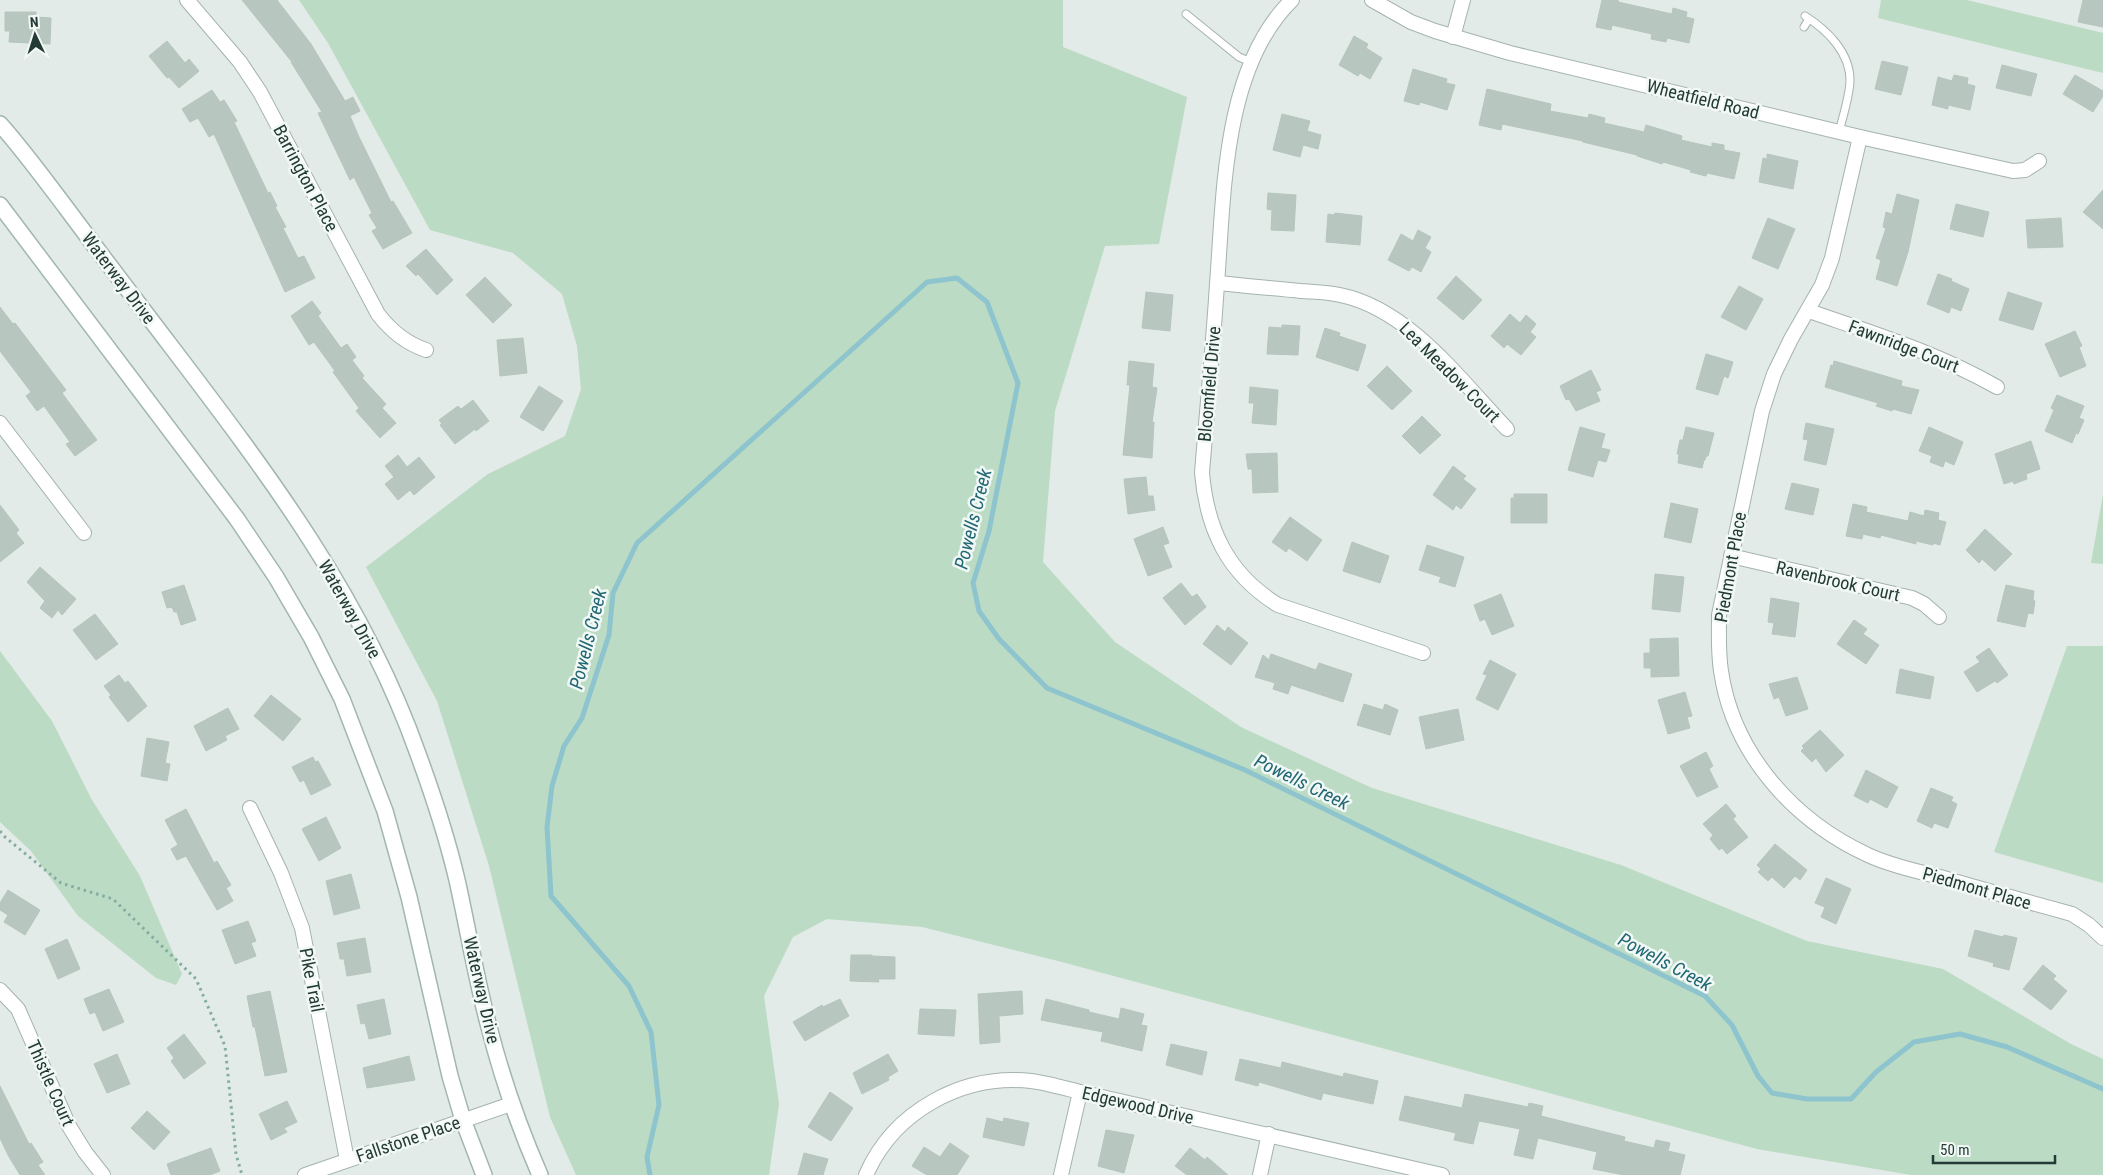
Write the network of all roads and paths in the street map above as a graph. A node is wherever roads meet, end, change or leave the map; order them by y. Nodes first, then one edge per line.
1 (187, 0) edge
2 (1292, 0) edge
3 (1372, 0) edge
4 (1463, 0) edge
5 (1186, 14) dead end
6 (1804, 27) dead end
7 (1453, 38) junction
8 (1251, 62) junction
9 (0, 124) edge
10 (1839, 132) junction
11 (1860, 137) junction
12 (2039, 161) dead end
13 (0, 206) edge
14 (1218, 283) junction
15 (1809, 311) junction
16 (426, 350) dead end
17 (1997, 387) dead end
18 (0, 423) edge
19 (1507, 429) dead end
20 (84, 533) dead end
21 (1731, 556) junction
22 (1940, 617) dead end
23 (1423, 653) dead end
24 (250, 808) dead end
25 (0, 831) edge
26 (2103, 938) edge
27 (0, 990) edge
28 (1080, 1092) junction
29 (511, 1104) junction
30 (463, 1120) junction
31 (1269, 1134) junction
32 (347, 1160) junction
33 (103, 1175) edge
34 (242, 1175) edge
35 (305, 1175) edge
36 (484, 1175) edge
37 (540, 1175) edge
38 (866, 1175) edge
39 (1061, 1175) edge
40 (1260, 1175) edge
41 (1442, 1175) edge

1 - 16 street, Barrington Place
2 - 8 street, Bloomfield Drive
3 - 7 street, Wheatfield Road
4 - 7 street
5 - 8 lane
6 - 10 lane
7 - 10 street, Wheatfield Road
8 - 14 street, Bloomfield Drive
9 - 29 main road, Waterway Drive
10 - 11 street, Wheatfield Road
11 - 12 street, Wheatfield Road
11 - 15 street, Piedmont Place
13 - 30 main road
14 - 19 street, Lea Meadow Court
14 - 23 street, Bloomfield Drive
15 - 17 street, Fawnridge Court
15 - 21 street, Piedmont Place
18 - 20 street
21 - 22 street, Ravenbrook Court
21 - 26 street, Piedmont Place
24 - 32 street, Pike Trail
25 - 34 path
27 - 33 street, Thistle Court
28 - 31 street, Edgewood Drive
28 - 38 street, Edgewood Drive
28 - 39 street
29 - 30 street, Fallstone Place
29 - 37 main road, Waterway Drive
30 - 32 street, Fallstone Place
30 - 36 main road
31 - 40 street
31 - 41 street, Edgewood Drive
32 - 35 street, Fallstone Place

